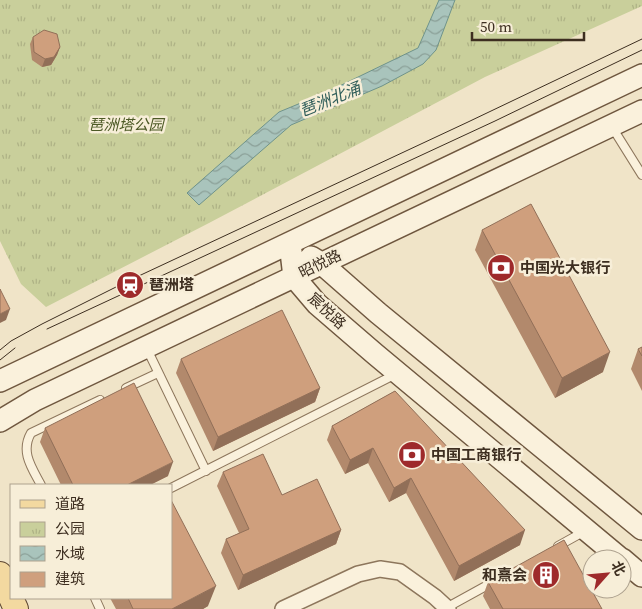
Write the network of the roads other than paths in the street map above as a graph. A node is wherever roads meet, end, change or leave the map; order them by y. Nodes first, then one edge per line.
1 (642, 75) edge
2 (642, 111) edge
3 (611, 125) junction
4 (642, 174) edge
5 (290, 243) junction
6 (321, 263) junction
7 (294, 277) junction
8 (146, 348) junction
9 (158, 372) junction
10 (398, 373) junction
11 (0, 381) edge
12 (116, 393) edge
13 (107, 397) edge
14 (0, 420) edge
15 (206, 471) junction
16 (40, 484) edge
17 (172, 488) edge
18 (642, 529) edge
19 (587, 530) junction
20 (554, 548) edge
21 (610, 549) edge
22 (632, 568) edge
23 (2, 574) edge
24 (504, 576) edge
25 (642, 576) edge
26 (10, 594) edge
27 (447, 608) edge
28 (283, 609) edge

1 - 5 main road
2 - 3 main road, 昭悦路
3 - 4 lane
3 - 6 main road, 昭悦路
5 - 6 main road, 宸悦路
5 - 7 main road
5 - 11 main road
6 - 7 main road, 昭悦路
6 - 18 main road, 宸悦路
7 - 8 main road, 昭悦路
7 - 10 main road, 宸悦路
8 - 9 lane
8 - 14 main road, 昭悦路
9 - 12 lane
9 - 15 lane
10 - 15 lane
10 - 19 main road, 宸悦路
13 - 16 lane
15 - 17 lane
19 - 20 lane
19 - 21 main road, 宸悦路
22 - 25 main road, 宸悦路
23 - 26 main road
24 - 27 lane
27 - 28 street

